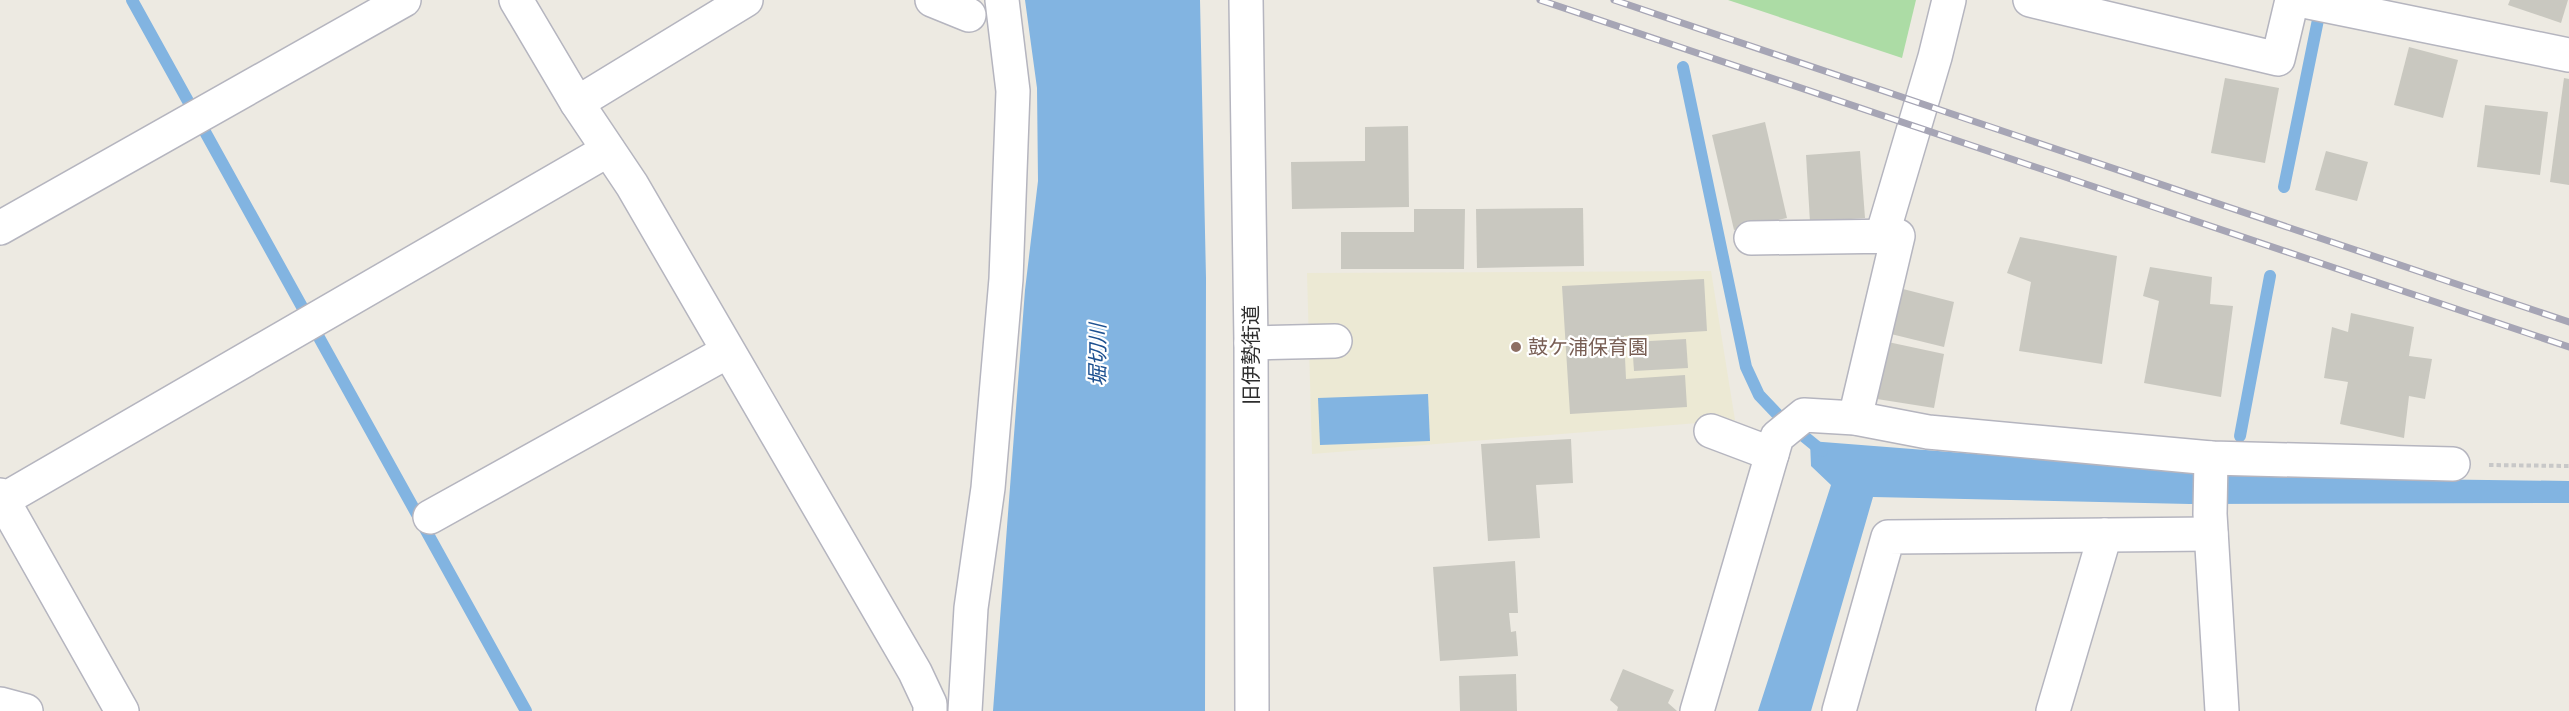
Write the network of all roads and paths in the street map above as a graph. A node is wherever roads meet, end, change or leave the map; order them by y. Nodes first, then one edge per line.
1 (404, 0) edge
2 (516, 0) edge
3 (746, 0) edge
4 (932, 0) edge
5 (1002, 0) edge
6 (1246, 0) edge
7 (1949, 0) edge
8 (2030, 0) edge
9 (2292, 0) edge
10 (2299, 0) edge
11 (969, 15) dead end
12 (2569, 55) edge
13 (577, 103) junction
14 (608, 150) junction
15 (0, 228) edge
16 (1882, 236) junction
17 (1751, 238) dead end
18 (1335, 341) dead end
19 (1251, 343) junction
20 (727, 352) junction
21 (1856, 418) junction
22 (1711, 431) dead end
23 (1774, 445) junction
24 (2211, 458) junction
25 (2453, 464) joint
26 (2569, 466) edge
27 (1, 498) edge
28 (430, 517) dead end
29 (2211, 524) junction
30 (2105, 535) junction
31 (0, 704) edge
32 (26, 711) edge
33 (122, 711) edge
34 (930, 711) edge
35 (965, 711) edge
36 (1252, 711) edge
37 (1697, 711) edge
38 (1839, 711) edge
39 (2053, 711) edge
40 (2222, 711) edge

1 - 15 street
2 - 13 street
3 - 13 street
4 - 11 street
5 - 35 street
6 - 19 street, 旧伊勢街道
7 - 16 street
8 - 9 street
10 - 12 street
13 - 14 street
14 - 20 street
14 - 27 street
16 - 17 street
16 - 21 street
18 - 19 street
19 - 36 street, 旧伊勢街道
20 - 28 street
20 - 34 street
21 - 23 street
21 - 24 street
22 - 23 street
23 - 37 street
24 - 25 street
24 - 29 street
25 - 26 path
27 - 33 street
29 - 30 street
29 - 40 street
30 - 38 street
30 - 39 street
31 - 32 street

